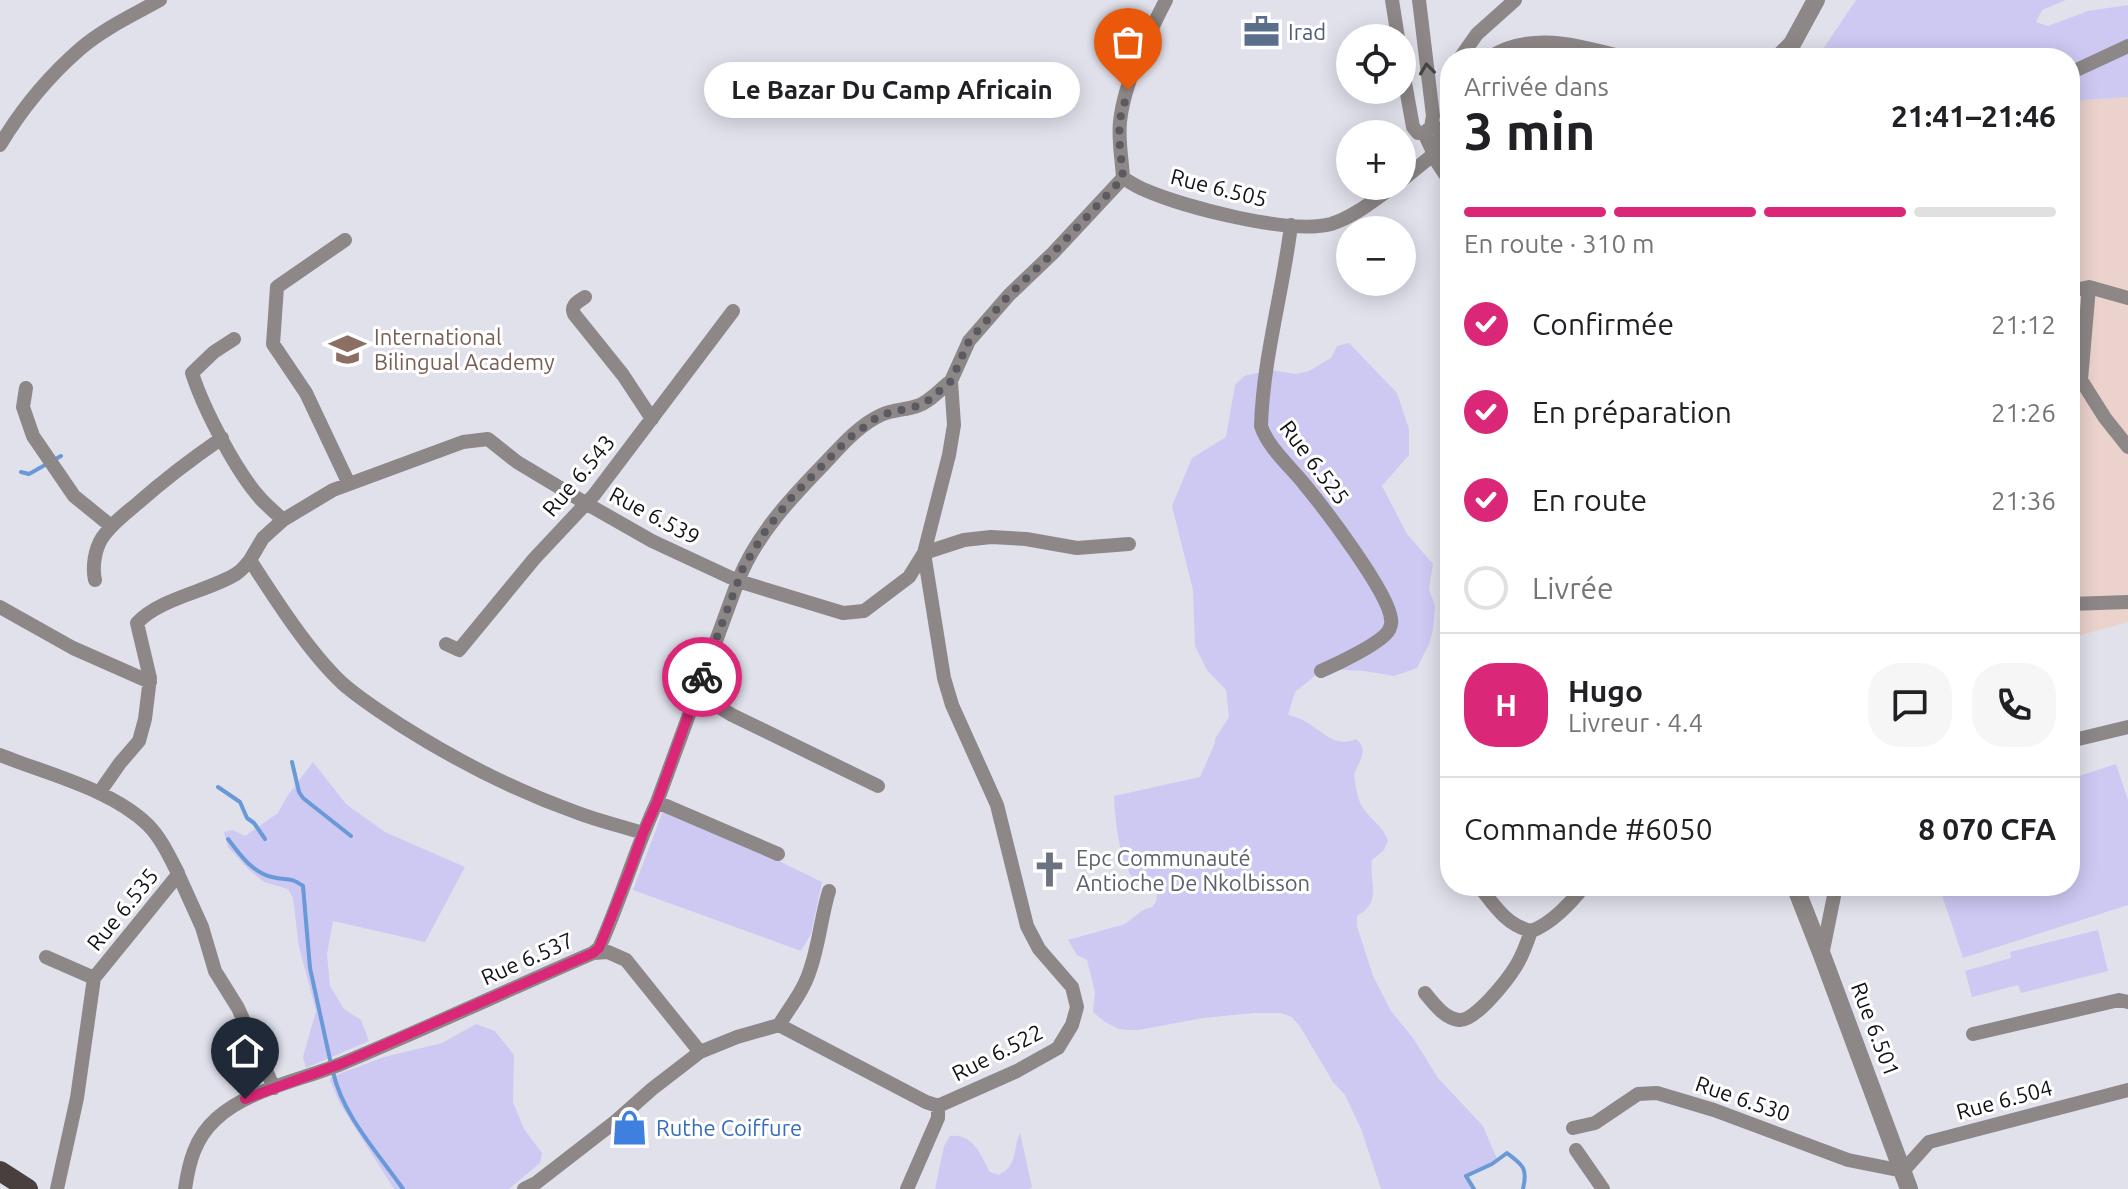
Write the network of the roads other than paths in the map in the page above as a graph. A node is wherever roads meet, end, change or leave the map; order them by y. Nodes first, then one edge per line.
1 (160, 0) edge
2 (1166, 0) edge
3 (1392, 0) edge
4 (1419, 0) edge
5 (1515, 0) edge
6 (1816, 0) edge
7 (1396, 24) edge
8 (2128, 46) edge
9 (1467, 48) edge
10 (1514, 48) edge
11 (1581, 48) edge
12 (1788, 48) edge
13 (2080, 68) edge
14 (1409, 104) edge
15 (1424, 133) junction
16 (1440, 141) edge
17 (0, 145) edge
18 (1434, 154) junction
19 (1440, 163) edge
20 (1416, 169) edge
21 (1123, 178) junction
22 (1373, 200) edge
23 (1291, 225) junction
24 (345, 240) dead end
25 (2089, 287) junction
26 (2080, 289) edge
27 (585, 297) dead end
28 (2128, 298) edge
29 (733, 311) dead end
30 (234, 339) dead end
31 (951, 381) junction
32 (26, 388) dead end
33 (652, 419) junction
34 (222, 438) junction
35 (2128, 447) edge
36 (349, 484) junction
37 (587, 504) junction
38 (283, 520) junction
39 (111, 526) junction
40 (1129, 544) dead end
41 (924, 553) junction
42 (250, 560) junction
43 (95, 580) dead end
44 (738, 581) junction
45 (2128, 602) edge
46 (2080, 604) edge
47 (0, 607) edge
48 (446, 644) dead end
49 (1321, 671) dead end
50 (150, 682) junction
51 (696, 693) junction
52 (2128, 727) edge
53 (2080, 739) edge
54 (0, 755) edge
55 (878, 786) dead end
56 (99, 793) junction
57 (657, 802) junction
58 (643, 833) junction
59 (778, 854) dead end
60 (178, 874) junction
61 (829, 891) dead end
62 (1486, 896) edge
63 (1576, 896) edge
64 (1799, 896) edge
65 (1834, 896) edge
66 (1531, 931) junction
67 (593, 953) junction
68 (1822, 955) junction
69 (46, 957) dead end
70 (94, 978) junction
71 (1425, 993) dead end
72 (2128, 1002) edge
73 (779, 1025) junction
74 (1973, 1034) dead end
75 (700, 1052) junction
76 (274, 1088) junction
77 (2128, 1090) edge
78 (938, 1106) junction
79 (1573, 1128) dead end
80 (1576, 1150) dead end
81 (0, 1171) edge
82 (1903, 1171) junction
83 (28, 1189) edge
84 (57, 1189) edge
85 (185, 1189) edge
86 (524, 1189) edge
87 (907, 1189) edge
88 (1603, 1189) edge
89 (1909, 1189) edge

1 - 17 street
2 - 21 street
3 - 7 street
15 -> 4 street
5 - 9 street
6 - 12 street
8 - 13 street
10 - 11 street
14 - 15 street
15 - 18 street
16 - 18 street
18 - 19 street
18 - 20 street
21 - 23 street, Rue 6.505
21 - 31 street, Rue 6.539
22 - 23 street, Rue 6.505
23 - 49 street, Rue 6.525
24 - 36 street
25 - 26 street
25 - 28 street
25 - 35 street
27 - 33 street
29 - 33 street, Rue 6.543
30 - 34 street
31 - 41 street, Rue 6.539
31 - 44 street, Rue 6.537
32 - 39 street
33 - 37 street, Rue 6.543
34 - 38 street
34 - 39 street
36 - 37 street, Rue 6.539
36 - 38 street, Rue 6.539
37 - 44 street, Rue 6.539
37 - 48 street, Rue 6.543
38 - 42 street, Rue 6.539
39 - 43 street
40 - 41 street
41 - 44 street, Rue 6.539
41 - 78 street, Rue 6.522
42 - 50 street, Rue 6.539
42 - 58 street
44 - 51 street, Rue 6.537
45 - 46 street
47 - 50 street
50 - 56 street
51 - 55 street
51 - 57 street, Rue 6.537
52 - 53 street
54 - 56 street, Rue 6.535
56 - 60 street, Rue 6.535
57 - 58 street, Rue 6.537
57 - 59 street
58 - 67 street, Rue 6.537
60 - 70 street, Rue 6.535
60 - 76 street
61 - 73 street
62 - 66 street
63 - 66 street
64 - 68 street, Rue 6.501
65 - 68 street
66 - 71 street
67 - 75 street
67 - 76 street, Rue 6.537
68 - 82 street, Rue 6.501
69 - 70 street
70 - 84 street, Rue 6.535
72 - 74 street
73 - 75 street
73 - 78 street, Rue 6.522
75 - 86 street
76 - 85 street, Rue 6.537
77 - 82 street, Rue 6.504
78 - 87 street
79 - 82 street, Rue 6.530
80 - 88 street
81 - 83 main road
82 - 89 street, Rue 6.501

